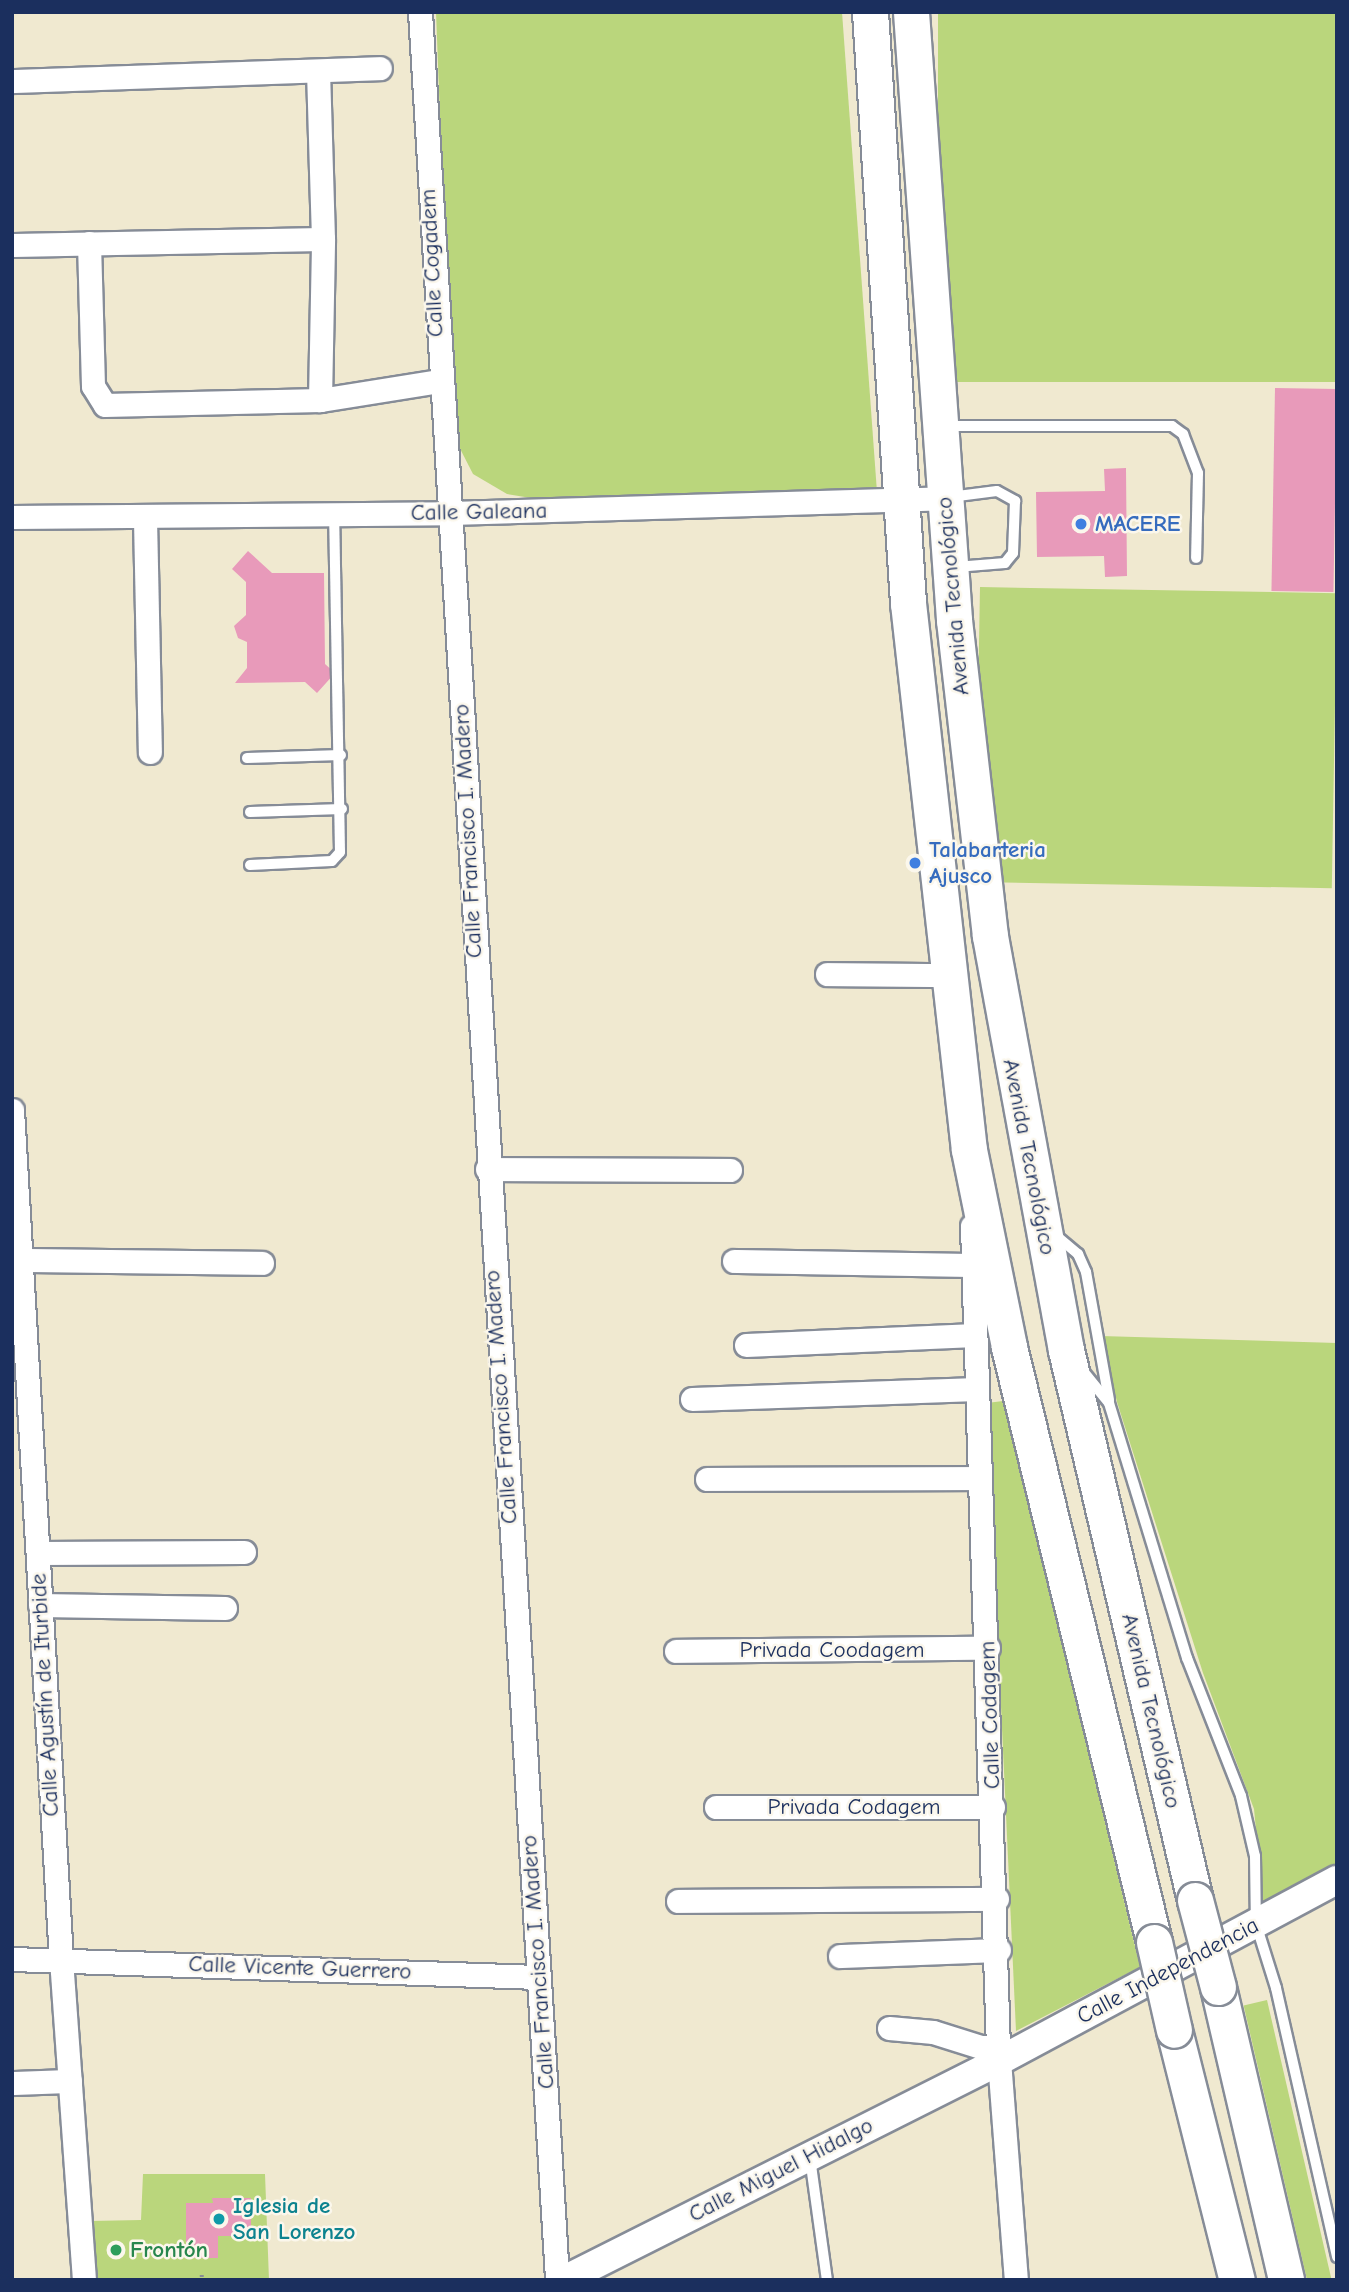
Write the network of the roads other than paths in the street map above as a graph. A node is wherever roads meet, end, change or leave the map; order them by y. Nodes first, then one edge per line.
1 (420, 12) edge
2 (870, 12) edge
3 (911, 12) edge
4 (380, 68) dead end
5 (318, 72) junction
6 (12, 81) edge
7 (323, 239) junction
8 (89, 243) junction
9 (12, 245) edge
10 (439, 381) junction
11 (320, 400) junction
12 (940, 426) junction
13 (945, 498) junction
14 (903, 502) junction
15 (450, 513) junction
16 (334, 515) junction
17 (12, 517) edge
18 (145, 519) junction
19 (1196, 558) dead end
20 (950, 567) junction
21 (150, 752) dead end
22 (341, 755) junction
23 (247, 758) dead end
24 (342, 809) junction
25 (250, 812) dead end
26 (250, 865) dead end
27 (827, 974) dead end
28 (946, 975) junction
29 (12, 1110) edge
30 (969, 1150) junction
31 (486, 1169) junction
32 (730, 1170) dead end
33 (1042, 1227) junction
34 (19, 1260) junction
35 (734, 1261) dead end
36 (261, 1263) dead end
37 (973, 1265) junction
38 (975, 1335) junction
39 (746, 1345) dead end
40 (1066, 1350) junction
41 (977, 1389) junction
42 (692, 1399) dead end
43 (1109, 1403) junction
44 (980, 1478) junction
45 (707, 1479) dead end
46 (244, 1552) dead end
47 (37, 1553) junction
48 (40, 1605) junction
49 (225, 1608) dead end
50 (988, 1648) junction
51 (676, 1651) dead end
52 (716, 1807) dead end
53 (993, 1807) junction
54 (1337, 1880) edge
55 (997, 1899) junction
56 (678, 1901) dead end
57 (1256, 1924) junction
58 (999, 1951) junction
59 (840, 1956) dead end
60 (12, 1959) edge
61 (61, 1959) junction
62 (539, 1977) junction
63 (889, 2028) dead end
64 (998, 2054) junction
65 (70, 2081) junction
66 (12, 2082) edge
67 (810, 2155) junction
68 (1337, 2257) edge
69 (84, 2280) edge
70 (557, 2280) edge
71 (564, 2280) edge
72 (827, 2280) edge
73 (1016, 2280) edge
74 (1237, 2280) edge
75 (1286, 2280) edge

1 - 10 street, Calle Cogadem
2 - 14 main road, Avenida Tecnológico
3 - 12 main road, Avenida Tecnológico
4 - 5 street
5 - 6 street
5 - 7 street
7 - 8 street
7 - 11 street
8 - 9 street
8 - 11 street
10 - 11 street
10 - 15 street, Calle Cogadem
12 - 13 main road, Avenida Tecnológico
12 - 19 lane
13 - 14 street, Calle Galeana
13 - 20 main road, Avenida Tecnológico
13 - 20 lane
14 - 15 street, Calle Galeana
14 - 28 main road, Avenida Tecnológico
15 - 16 street, Calle Galeana
15 - 31 street, Calle Francisco I. Madero
16 - 18 street, Calle Galeana
16 - 22 lane
17 - 18 street, Calle Galeana
18 - 21 street
20 - 33 main road, Avenida Tecnológico
22 - 23 lane
22 - 24 lane
24 - 25 lane
24 - 26 lane
27 - 28 street
28 - 30 main road, Avenida Tecnológico
29 - 34 street, Calle Agustín de Iturbide
30 - 37 street, Calle Codagem
30 - 74 main road, Avenida Tecnológico, bridge
31 - 32 street
31 - 62 street, Calle Francisco I. Madero
33 - 40 main road, Avenida Tecnológico
33 - 43 lane
34 - 36 street
34 - 47 street, Calle Agustín de Iturbide
35 - 37 street
37 - 38 street, Calle Codagem
38 - 39 street
38 - 41 street, Calle Codagem
40 - 43 lane
40 - 75 main road, Avenida Tecnológico, bridge
41 - 42 street
41 - 44 street, Calle Codagem
43 - 57 lane
44 - 45 street
44 - 50 street, Calle Codagem
46 - 47 street
47 - 48 street, Calle Agustín de Iturbide
48 - 49 street
48 - 61 street, Calle Agustín de Iturbide
50 - 51 street, Privada Coodagem
50 - 53 street, Calle Codagem
52 - 53 street, Privada Codagem
53 - 55 street, Calle Codagem
54 - 57 street, Calle Independencia
55 - 56 street
55 - 58 street, Calle Codagem
57 - 64 street, Calle Independencia
57 - 68 lane
58 - 59 street
58 - 64 street, Calle Codagem
60 - 61 street, Calle Vicente Guerrero
61 - 62 street, Calle Vicente Guerrero
61 - 65 street, Calle Agustín de Iturbide
62 - 70 street, Calle Francisco I. Madero
63 - 64 street
64 - 67 street, Calle Miguel Hidalgo
64 - 73 street, Calle Codagem
65 - 66 street
65 - 69 street, Calle Agustín de Iturbide
67 - 71 street, Calle Miguel Hidalgo
67 - 72 lane

